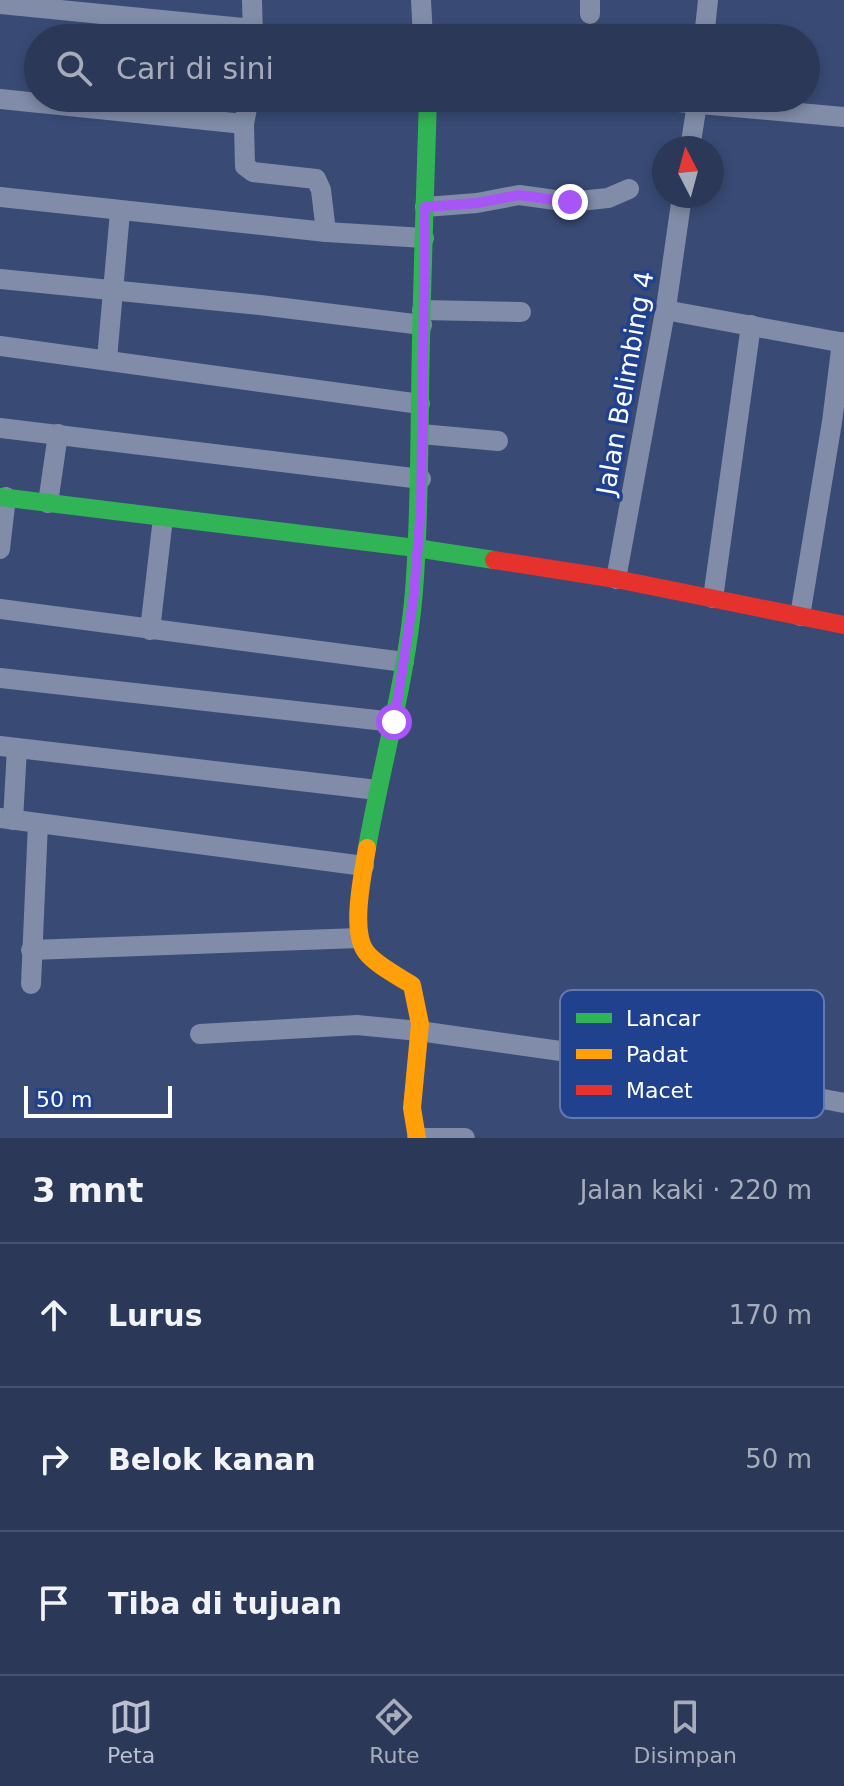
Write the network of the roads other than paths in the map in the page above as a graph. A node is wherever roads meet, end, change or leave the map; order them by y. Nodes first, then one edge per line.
1 (252, 0) edge
2 (421, 0) edge
3 (708, 0) edge
4 (0, 4) edge
5 (169, 24) edge
6 (253, 24) edge
7 (422, 24) edge
8 (705, 24) edge
9 (0, 99) edge
10 (24, 101) edge
11 (127, 112) edge
12 (246, 112) edge
13 (428, 112) edge
14 (696, 112) edge
15 (798, 112) edge
16 (844, 117) edge
17 (244, 124) junction
18 (692, 136) edge
19 (629, 189) dead end
20 (0, 197) edge
21 (425, 207) junction
22 (680, 208) edge
23 (120, 212) junction
24 (326, 232) junction
25 (424, 238) junction
26 (0, 279) edge
27 (111, 291) junction
28 (665, 310) junction
29 (521, 312) dead end
30 (422, 317) junction
31 (751, 325) junction
32 (843, 342) edge
33 (0, 346) edge
34 (107, 359) junction
35 (420, 404) junction
36 (0, 428) edge
37 (58, 434) junction
38 (421, 434) junction
39 (498, 441) dead end
40 (421, 479) junction
41 (3, 497) edge
42 (48, 503) junction
43 (163, 518) junction
44 (416, 548) junction
45 (0, 549) edge
46 (616, 579) junction
47 (713, 598) junction
48 (0, 609) edge
49 (800, 616) junction
50 (844, 625) edge
51 (150, 630) junction
52 (404, 662) junction
53 (0, 678) edge
54 (394, 722) junction
55 (8, 747) edge
56 (377, 790) junction
57 (6, 819) edge
58 (38, 823) junction
59 (364, 866) junction
60 (359, 938) junction
61 (31, 950) junction
62 (31, 984) dead end
63 (419, 1031) junction
64 (200, 1034) dead end
65 (560, 1052) edge
66 (824, 1099) edge
67 (844, 1103) edge
68 (417, 1138) edge
69 (465, 1138) edge

1 - 6 street
2 - 7 street
3 - 8 street
4 - 5 street
9 - 10 street
11 - 17 street
12 - 17 street
13 - 21 street
14 - 18 street
15 - 16 street
17 - 24 street
19 - 21 street
20 - 23 street
21 - 25 street
22 - 28 street, Jalan Belimbing 4
23 - 24 street
23 - 27 street
24 - 25 street
25 - 30 street
26 - 27 street
27 - 30 street
27 - 34 street
28 - 31 street
28 - 46 street, Jalan Belimbing 4
29 - 30 street
30 - 35 street
31 - 32 street
31 - 47 street
32 - 49 street
33 - 34 street
34 - 35 street
35 - 38 street
36 - 37 street
37 - 40 street
37 - 42 street
38 - 39 street
38 - 40 street
40 - 44 street
41 - 42 street
41 - 45 street
42 - 43 street
43 - 44 street
43 - 51 street
44 - 46 street
44 - 52 street
46 - 47 street
47 - 49 street
48 - 51 street
49 - 50 street
51 - 52 street
52 - 54 street
53 - 54 street
54 - 56 street
55 - 56 street
55 - 57 street
56 - 59 street
57 - 58 street
58 - 59 street
58 - 61 street
59 - 60 street
60 - 61 street
60 - 63 street
61 - 62 street
63 - 64 street
63 - 65 street
63 - 68 street
66 - 67 street
68 - 69 street

